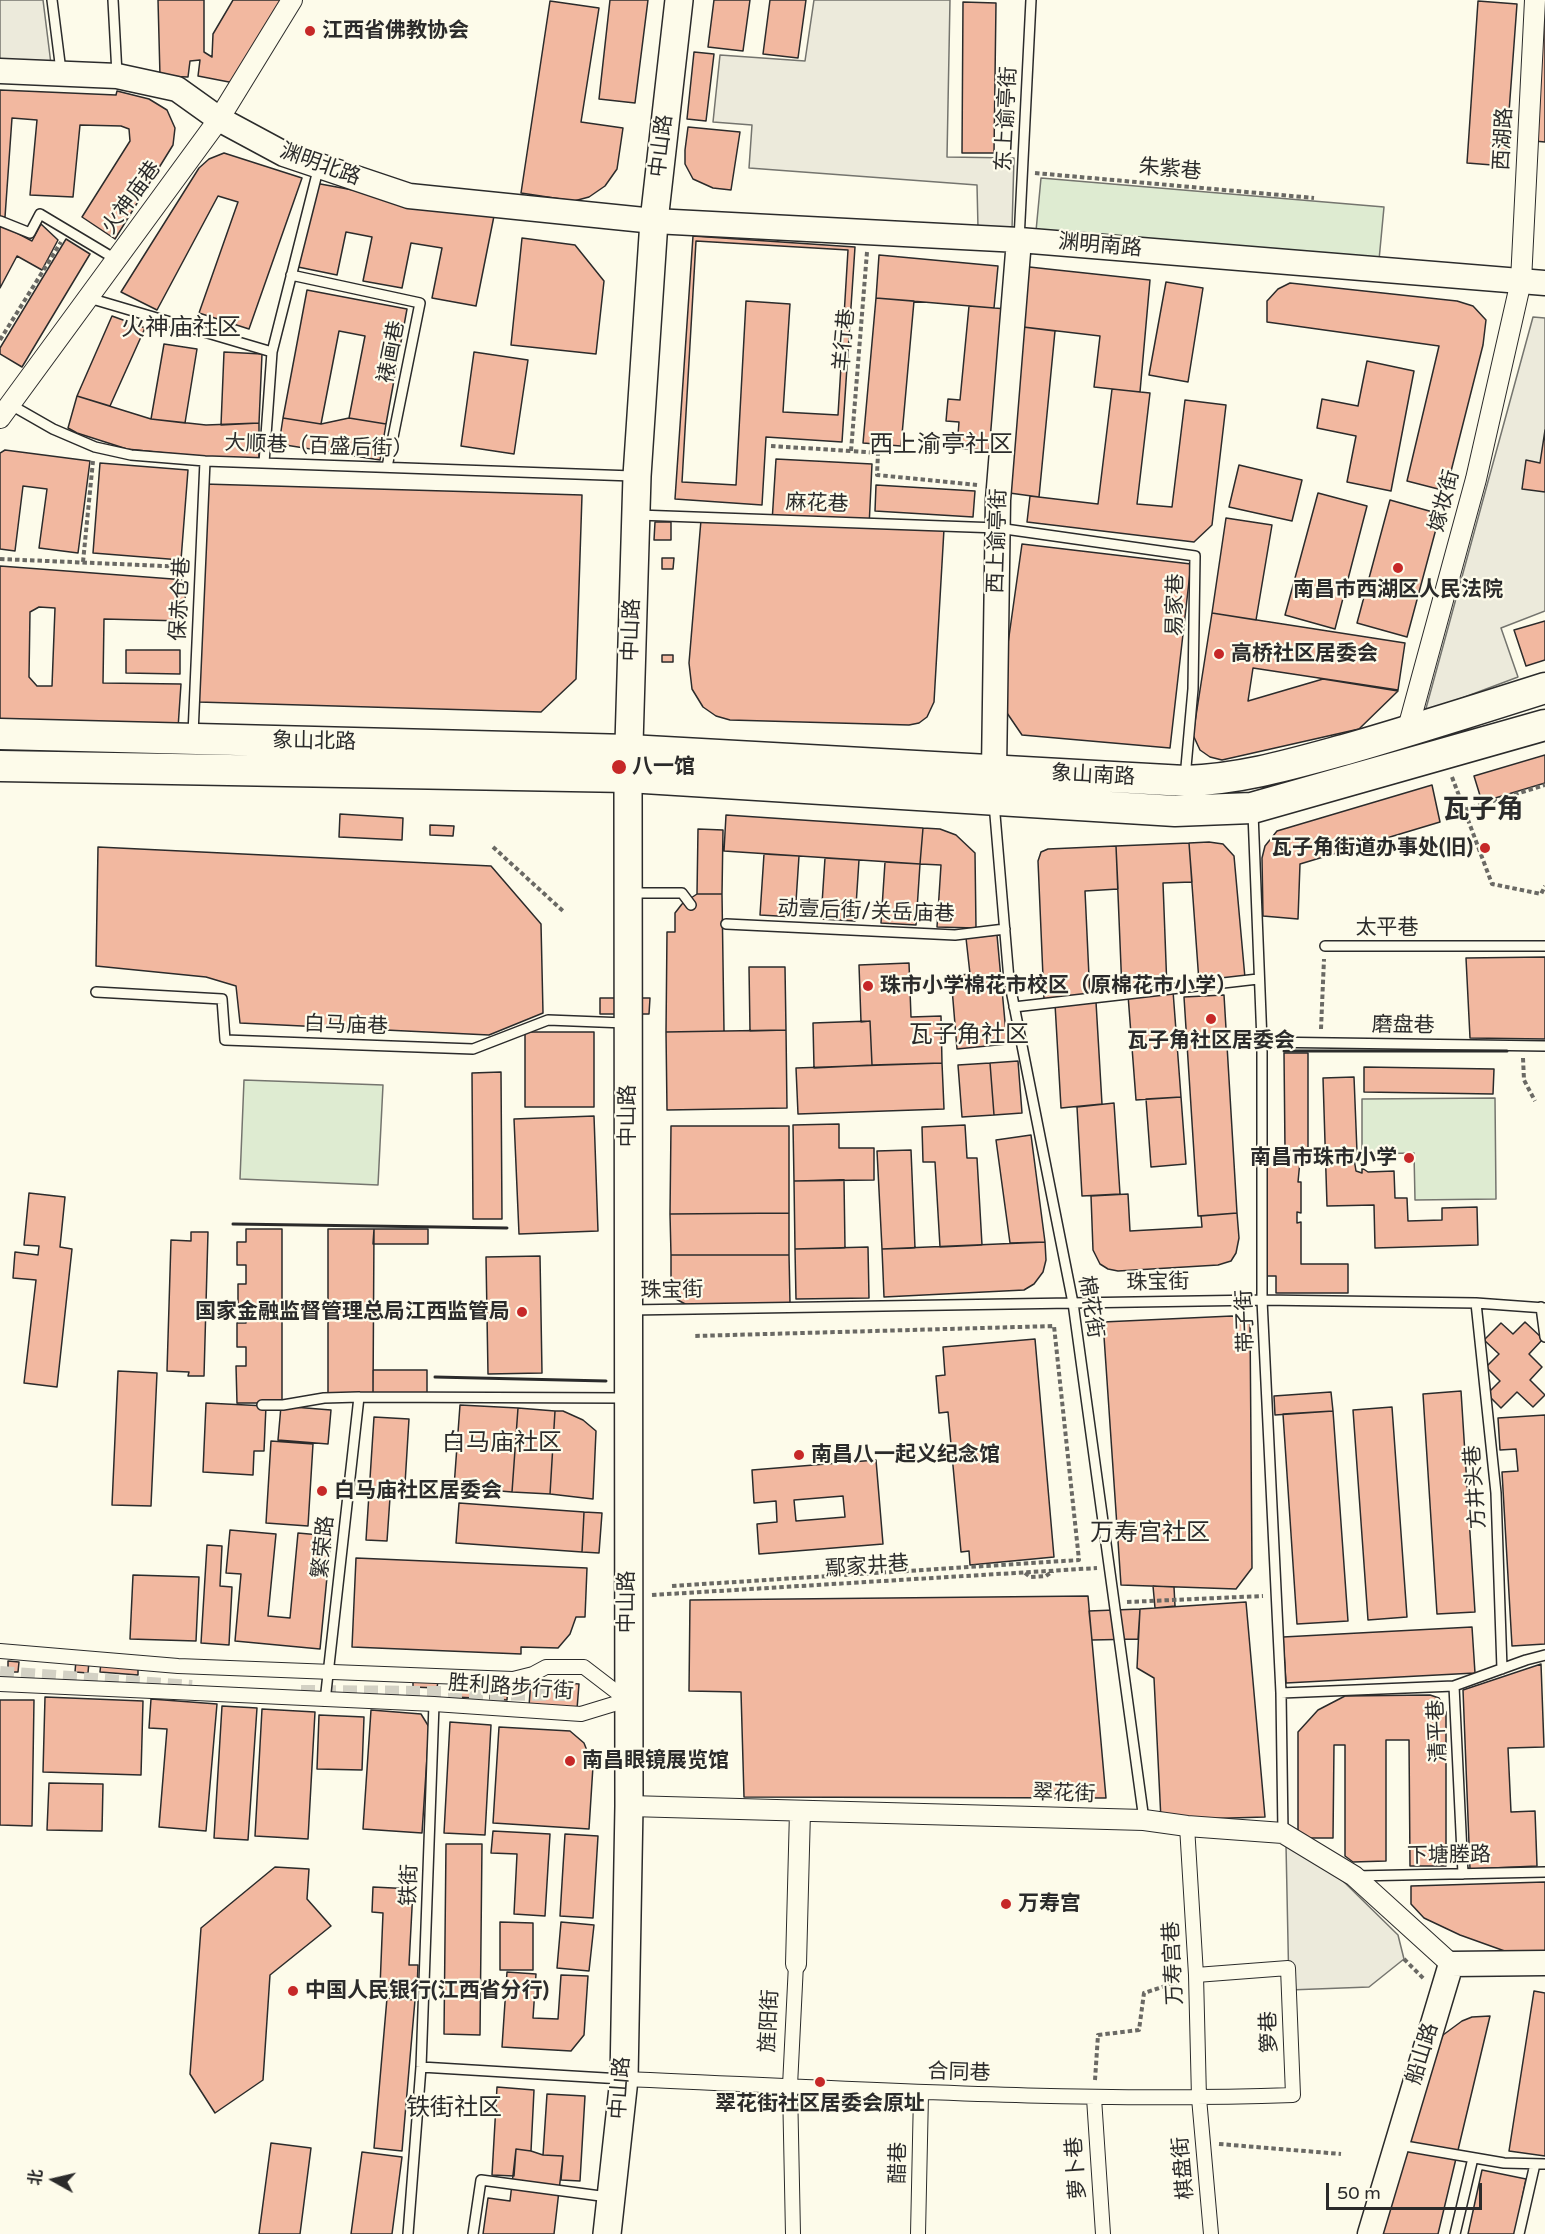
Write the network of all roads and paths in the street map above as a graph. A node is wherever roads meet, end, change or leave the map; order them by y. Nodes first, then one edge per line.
1 (52, 0) edge
2 (113, 0) edge
3 (292, 0) edge
4 (679, 0) edge
5 (1031, 0) edge
6 (1535, 0) edge
7 (0, 71) edge
8 (61, 74) junction
9 (117, 76) junction
10 (219, 119) junction
11 (319, 166) junction
12 (1023, 172) junction
13 (1314, 198) dead end
14 (0, 221) edge
15 (654, 221) junction
16 (68, 231) junction
17 (868, 232) junction
18 (1019, 240) junction
19 (117, 260) junction
20 (291, 275) junction
21 (1533, 282) edge
22 (89, 298) junction
23 (0, 339) edge
24 (272, 352) junction
25 (6, 412) edge
26 (771, 446) dead end
27 (95, 447) junction
28 (851, 451) junction
29 (205, 461) junction
30 (264, 463) junction
31 (387, 467) junction
32 (637, 476) junction
33 (999, 487) junction
34 (636, 515) junction
35 (998, 528) junction
36 (0, 559) edge
37 (83, 562) junction
38 (200, 568) junction
39 (1545, 688) edge
40 (1545, 725) edge
41 (1407, 732) junction
42 (0, 734) edge
43 (192, 739) junction
44 (1443, 754) junction
45 (628, 763) junction
46 (0, 766) edge
47 (994, 770) junction
48 (1185, 781) junction
49 (1545, 785) edge
50 (994, 800) junction
51 (1252, 807) junction
52 (1464, 810) junction
53 (493, 847) dead end
54 (1545, 886) edge
55 (628, 894) junction
56 (691, 905) dead end
57 (563, 911) dead end
58 (726, 924) dead end
59 (1005, 929) junction
60 (1325, 946) joint
61 (1545, 946) edge
62 (1258, 979) junction
63 (96, 992) dead end
64 (1014, 1007) junction
65 (628, 1023) junction
66 (1262, 1042) junction
67 (1321, 1043) junction
68 (1522, 1046) junction
69 (1545, 1046) edge
70 (1535, 1101) dead end
71 (1262, 1300) junction
72 (1073, 1303) junction
73 (1476, 1303) junction
74 (1543, 1307) edge
75 (627, 1310) junction
76 (694, 1336) dead end
77 (1545, 1336) edge
78 (359, 1397) junction
79 (627, 1398) junction
80 (262, 1405) dead end
81 (1109, 1567) junction
82 (672, 1586) dead end
83 (1276, 1595) junction
84 (627, 1596) junction
85 (1114, 1602) junction
86 (0, 1651) edge
87 (1545, 1655) edge
88 (1502, 1669) junction
89 (329, 1672) junction
90 (0, 1684) edge
91 (1454, 1686) junction
92 (1281, 1693) junction
93 (627, 1700) junction
94 (326, 1701) junction
95 (434, 1704) junction
96 (628, 1806) junction
97 (800, 1811) junction
98 (1144, 1820) junction
99 (1187, 1826) junction
100 (1283, 1833) junction
101 (1545, 1872) edge
102 (1463, 1874) junction
103 (1354, 1876) junction
104 (1545, 1963) edge
105 (796, 1964) joint
106 (1451, 1964) junction
107 (1196, 1976) junction
108 (421, 2067) junction
109 (624, 2079) junction
110 (790, 2086) junction
111 (921, 2094) junction
112 (1293, 2095) joint
113 (1094, 2098) junction
114 (1199, 2098) junction
115 (1203, 2142) junction
116 (1396, 2144) junction
117 (1341, 2154) dead end
118 (1473, 2157) junction
119 (1535, 2164) junction
120 (1545, 2164) edge
121 (611, 2197) junction
122 (408, 2234) edge
123 (473, 2234) edge
124 (607, 2234) edge
125 (793, 2234) edge
126 (918, 2234) edge
127 (1102, 2234) edge
128 (1211, 2234) edge
129 (1370, 2234) edge
130 (1455, 2234) edge
131 (1518, 2234) edge

1 - 8 lane
2 - 9 lane
3 - 10 street, 火神庙巷
4 - 15 main road, 中山路
5 - 12 lane, 东上谕亭街
6 - 21 street, 西湖路
7 - 8 street, 渊明北路
8 - 9 street, 渊明北路
9 - 10 street, 渊明北路
10 - 11 street, 渊明北路
10 - 19 street, 火神庙巷
11 - 15 street, 渊明北路
11 - 20 lane
12 - 13 path, 朱紫巷
12 - 18 lane, 东上谕亭街
14 - 16 lane
15 - 17 street, 渊明南路
15 - 32 main road, 中山路
16 - 19 lane
16 - 23 path
17 - 18 street, 渊明南路
17 - 28 path, 羊行巷
18 - 21 street, 渊明南路
18 - 33 street, 西上谕亭街
19 - 22 street, 火神庙巷
20 - 24 lane
20 - 31 lane, 裱画巷
21 - 41 street, 嫁妆街
22 - 24 lane
22 - 25 street, 火神庙巷
24 - 30 lane
25 - 27 lane, 大顺巷（百盛后街）
26 - 28 path
27 - 29 lane, 大顺巷（百盛后街）
27 - 37 path
28 - 33 path
29 - 30 lane, 大顺巷（百盛后街）
29 - 38 lane, 保赤仓巷
30 - 31 lane, 大顺巷（百盛后街）
31 - 32 lane, 大顺巷（百盛后街）
32 - 34 main road, 中山路
33 - 35 street, 西上谕亭街
34 - 35 lane, 麻花巷
34 - 45 main road, 中山路
35 - 47 street, 西上谕亭街
35 - 48 lane, 易家巷
36 - 37 path
37 - 38 path
38 - 43 lane, 保赤仓巷
39 - 41 main road, 象山南路
40 - 44 main road, 象山南路
41 - 48 main road, 象山南路
42 - 43 main road, 象山北路
43 - 45 main road, 象山北路
44 - 51 main road, 象山南路
44 - 52 path
45 - 46 main road, 象山北路
45 - 47 main road, 象山南路
45 - 50 main road, 象山南路
45 - 55 main road, 中山路
47 - 48 main road, 象山南路
49 - 52 path
50 - 51 main road, 象山南路
50 - 59 lane, 棉花街
51 - 62 lane, 带子街
52 - 54 path
53 - 57 path
55 - 56 lane
55 - 65 main road, 中山路
58 - 59 lane, 动壹后街/关岳庙巷
59 - 64 lane, 棉花街
60 - 61 lane, 太平巷
60 - 67 path, 太平巷
62 - 64 lane
62 - 66 lane, 带子街
63 - 65 lane, 白马庙巷
64 - 72 lane, 棉花街
65 - 75 main road, 中山路
66 - 67 lane, 磨盘巷
66 - 71 lane, 带子街
67 - 68 lane, 磨盘巷
68 - 69 lane, 磨盘巷
68 - 70 path
71 - 72 lane, 珠宝街
71 - 73 lane, 珠宝街
71 - 83 lane, 带子街
72 - 75 lane, 珠宝街
72 - 81 lane, 棉花街
73 - 74 lane, 珠宝街
73 - 88 lane, 方井头巷
74 - 77 lane
75 - 79 main road, 中山路
76 - 82 path
78 - 79 lane
78 - 80 lane
78 - 89 lane, 繁荣路
79 - 84 main road, 中山路
81 - 84 path, 鄢家井巷
81 - 85 lane, 棉花街
83 - 85 path
83 - 92 lane, 带子街
84 - 93 main road, 中山路
85 - 98 lane, 棉花街
86 - 89 street, 胜利路步行街
87 - 88 lane
88 - 91 lane
89 - 93 street, 胜利路步行街
89 - 94 lane, 繁荣路
90 - 94 street, 胜利路步行街
91 - 92 lane, 清平巷
91 - 102 lane, 清平巷
92 - 100 lane, 带子街
93 - 95 street, 胜利路步行街
93 - 96 main road, 中山路
94 - 95 street, 胜利路步行街
95 - 108 lane, 铁街
96 - 97 street, 翠花街
96 - 109 main road, 中山路
97 - 98 street, 翠花街
97 - 105 street, 旌阳街
98 - 99 street, 翠花街
99 - 100 street, 翠花街
99 - 107 street, 万寿宫巷
100 - 103 street, 翠花街
101 - 102 lane, 下塘塍路
102 - 103 lane, 下塘塍路
103 - 106 street, 翠花街
104 - 106 street
105 - 110 street, 旌阳街
106 - 116 street, 船山路
107 - 112 street, 箩巷
107 - 113 path
107 - 114 street, 万寿宫巷
108 - 109 lane
108 - 122 lane, 铁街
109 - 110 street, 合同巷
109 - 121 main road, 中山路
110 - 111 street, 合同巷
110 - 125 street, 旌阳街
111 - 113 street, 合同巷
111 - 126 street, 醋巷
112 - 114 street, 合同巷
113 - 114 street, 合同巷
113 - 127 street, 萝卜巷
114 - 115 street, 棋盘街
115 - 117 path
115 - 128 street, 棋盘街
116 - 118 lane
116 - 129 street, 船山路
118 - 119 lane
118 - 130 lane
119 - 120 lane
119 - 131 lane
121 - 123 lane
121 - 124 main road, 中山路

